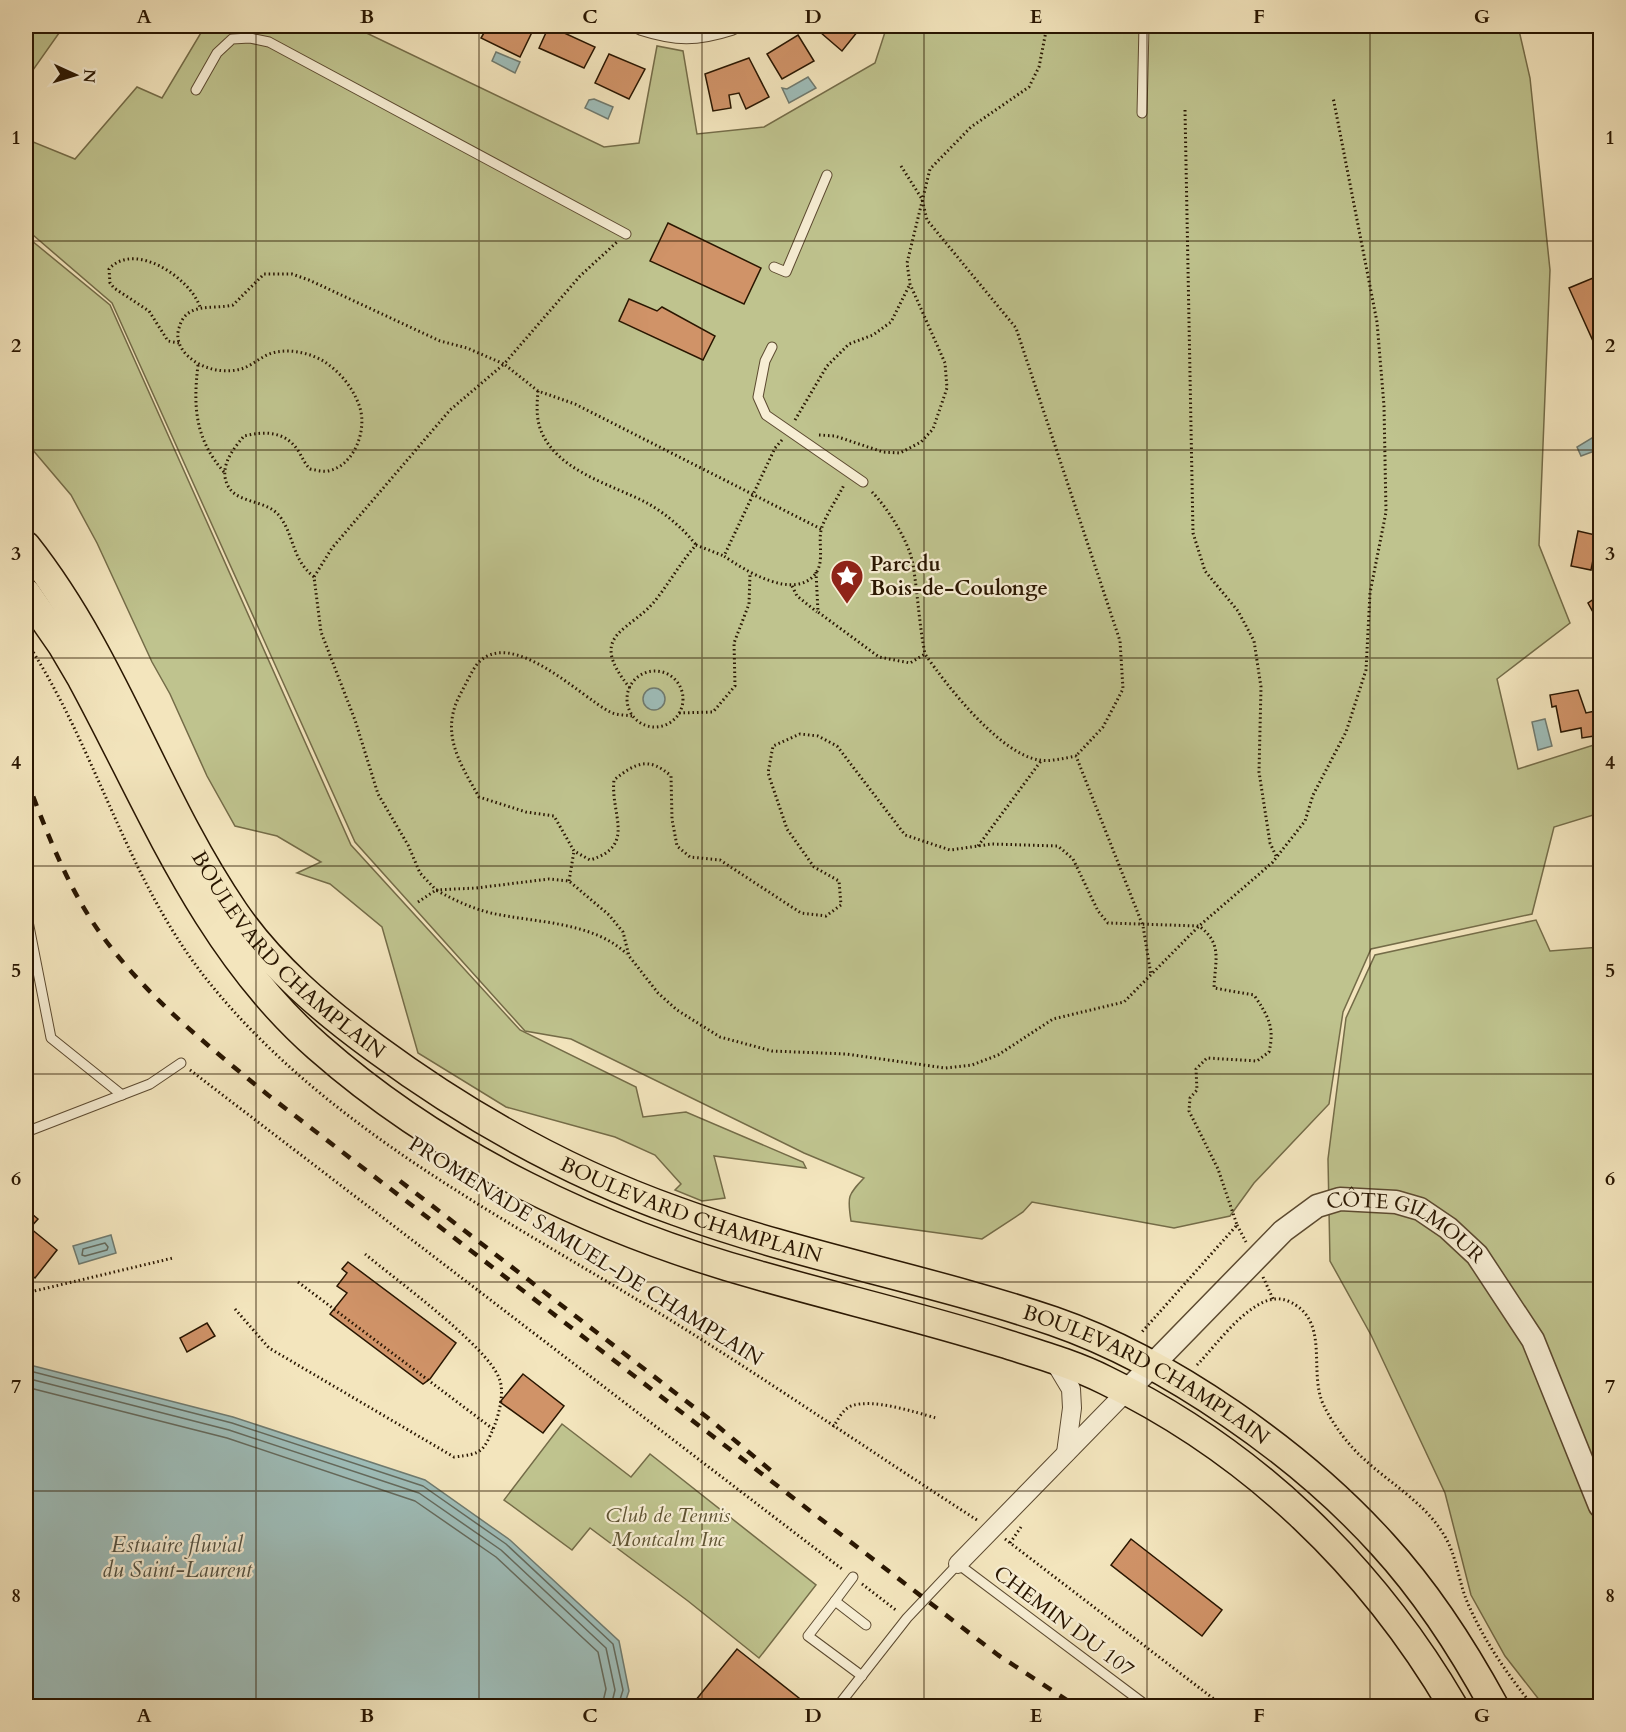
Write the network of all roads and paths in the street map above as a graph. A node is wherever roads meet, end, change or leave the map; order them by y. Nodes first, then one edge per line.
1 (642, 26) edge
2 (731, 26) edge
3 (1047, 26) edge
4 (1144, 26) edge
5 (196, 90) dead end
6 (1333, 97) dead end
7 (1185, 110) dead end
8 (1142, 113) dead end
9 (902, 166) dead end
10 (827, 175) dead end
11 (922, 199) junction
12 (626, 234) joint
13 (774, 267) dead end
14 (910, 284) junction
15 (200, 308) junction
16 (179, 343) junction
17 (772, 347) dead end
18 (198, 364) junction
19 (504, 364) junction
20 (538, 391) junction
21 (789, 432) junction
22 (808, 443) junction
23 (224, 472) junction
24 (849, 474) junction
25 (863, 482) joint
26 (753, 496) junction
27 (821, 529) junction
28 (696, 545) junction
29 (26, 546) edge
30 (724, 556) junction
31 (816, 572) junction
32 (750, 574) junction
33 (314, 577) junction
34 (792, 585) junction
35 (26, 593) edge
36 (818, 612) junction
37 (26, 641) edge
38 (925, 654) junction
39 (630, 688) junction
40 (679, 713) junction
41 (632, 716) junction
42 (1076, 756) junction
43 (1041, 761) junction
44 (978, 846) junction
45 (574, 851) junction
46 (1276, 858) junction
47 (569, 881) junction
48 (436, 890) junction
49 (418, 902) dead end
50 (26, 911) edge
51 (1143, 926) junction
52 (1199, 926) junction
53 (629, 956) junction
54 (1151, 975) junction
55 (181, 1063) joint
56 (122, 1095) junction
57 (26, 1132) edge
58 (364, 1254) dead end
59 (173, 1258) dead end
60 (298, 1282) dead end
61 (26, 1293) edge
62 (235, 1309) dead end
63 (1161, 1358) junction
64 (1053, 1359) junction
65 (1197, 1365) dead end
66 (1127, 1391) junction
67 (936, 1418) dead end
68 (832, 1427) junction
69 (493, 1429) junction
70 (1066, 1453) junction
71 (1600, 1506) edge
72 (992, 1530) junction
73 (958, 1564) junction
74 (853, 1577) junction
75 (835, 1601) junction
76 (907, 1618) junction
77 (866, 1625) dead end
78 (862, 1676) junction
79 (838, 1707) edge
80 (1147, 1707) edge
81 (1223, 1707) edge
82 (1452, 1707) edge
83 (1494, 1707) edge

1 - 2 street
3 - 11 path
4 - 8 lane
5 - 12 lane
6 - 46 path
7 - 46 path
9 - 11 path
10 - 13 lane
11 - 14 path
11 - 42 path
12 - 19 path
14 - 21 path
14 - 22 path
15 - 16 path
15 - 16 path
15 - 19 path
16 - 18 path
17 - 21 lane
18 - 23 path
18 - 23 path
19 - 20 path
19 - 33 path
20 - 26 path
20 - 28 path
21 - 22 lane
21 - 26 path
22 - 24 lane
23 - 33 path
24 - 25 lane
24 - 27 path
25 - 38 path
26 - 27 path
26 - 30 path
27 - 31 path
28 - 30 path
28 - 39 path
29 - 63 main road, BOULEVARD CHAMPLAIN
30 - 32 path
31 - 34 path
31 - 36 path
32 - 34 path
32 - 40 path
33 - 48 path
34 - 36 path
35 - 64 main road, BOULEVARD CHAMPLAIN
36 - 38 path
37 - 68 path, PROMENADE SAMUEL-DE CHAMPLAIN
38 - 43 path
39 - 40 path
39 - 41 path
40 - 41 path
41 - 45 path
42 - 43 path
42 - 51 path
43 - 44 path
44 - 45 path
44 - 51 path
45 - 47 path
46 - 52 path
47 - 48 path
47 - 53 path
48 - 49 path
48 - 53 path
50 - 56 lane
51 - 52 path
51 - 54 path
52 - 54 path
52 - 63 path
53 - 54 path
55 - 56 lane
55 - 74 path
56 - 57 lane
58 - 69 path
59 - 61 path
60 - 69 path
62 - 69 path
63 - 65 path
63 - 66 street, CÔTE GILMOUR
63 - 71 street, CÔTE GILMOUR
63 - 83 main road, BOULEVARD CHAMPLAIN
64 - 66 main road, BOULEVARD CHAMPLAIN
64 - 70 street
66 - 70 street
66 - 82 main road, BOULEVARD CHAMPLAIN
67 - 68 path
68 - 72 path, PROMENADE SAMUEL-DE CHAMPLAIN
70 - 72 street
72 - 73 street
72 - 81 path, PROMENADE SAMUEL-DE CHAMPLAIN
73 - 76 lane
73 - 80 lane, CHEMIN DU 107
74 - 75 lane
74 - 76 path
75 - 77 lane
75 - 78 lane
76 - 78 lane
78 - 79 lane

